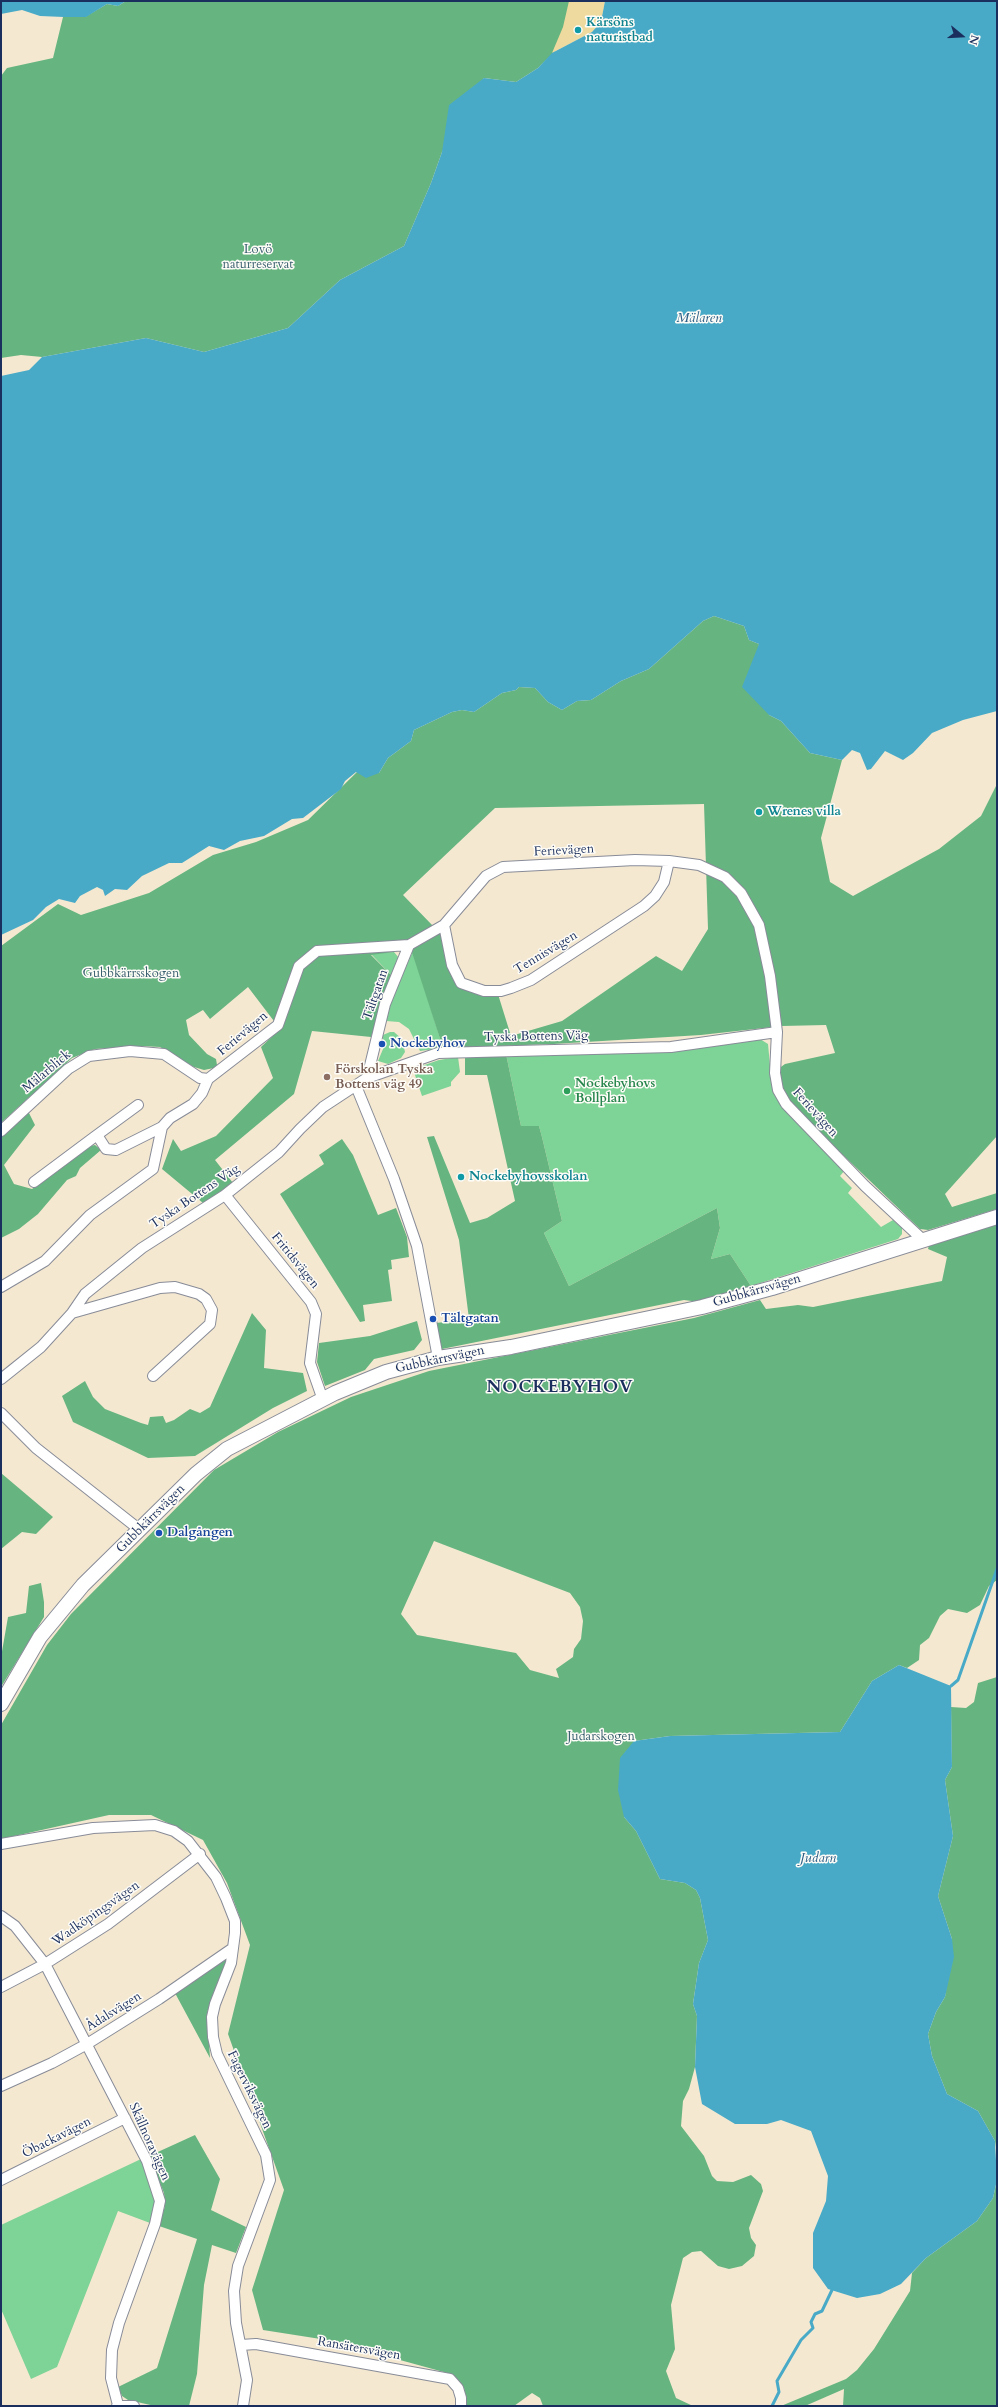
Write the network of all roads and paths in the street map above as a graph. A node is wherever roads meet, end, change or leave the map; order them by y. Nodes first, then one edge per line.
1 (669, 861) junction
2 (444, 925) junction
3 (409, 945) junction
4 (777, 1032) junction
5 (366, 1078) junction
6 (208, 1079) junction
7 (356, 1086) junction
8 (138, 1105) dead end
9 (162, 1127) junction
10 (1, 1130) edge
11 (97, 1135) junction
12 (34, 1182) dead end
13 (225, 1195) junction
14 (997, 1217) edge
15 (923, 1240) junction
16 (1, 1287) edge
17 (72, 1313) junction
18 (438, 1358) junction
19 (153, 1376) dead end
20 (1, 1379) edge
21 (323, 1400) junction
22 (1, 1413) edge
23 (140, 1530) junction
24 (1, 1704) edge
25 (1, 1844) edge
26 (200, 1854) junction
27 (1, 1916) edge
28 (233, 1948) junction
29 (46, 1964) junction
30 (1, 1988) edge
31 (86, 2044) junction
32 (1, 2086) edge
33 (125, 2118) junction
34 (1, 2180) edge
35 (241, 2345) junction
36 (461, 2402) edge
37 (117, 2406) edge
38 (134, 2406) edge
39 (243, 2406) edge

1 - 2 street, Ferievägen
1 - 2 street, Tennisvägen
1 - 4 street, Ferievägen
2 - 3 street, Ferievägen
3 - 5 street, Tältgatan
3 - 6 street, Ferievägen
4 - 5 street, Tyska Bottens Väg
4 - 15 street, Ferievägen
5 - 7 street, Tyska Bottens Väg
6 - 9 street, Ferievägen
6 - 10 street, Mälarblick
7 - 13 street, Tyska Bottens Väg
7 - 18 street
8 - 11 street
9 - 11 street, Ferievägen
9 - 16 street
11 - 12 street
13 - 17 street, Tyska Bottens Väg
13 - 21 street, Fritidsvägen
14 - 15 street, Gubbkärrsvägen
15 - 18 street, Gubbkärrsvägen
17 - 19 street
17 - 20 street, Tyska Bottens Väg
18 - 21 street, Gubbkärrsvägen
21 - 23 street, Gubbkärrsvägen
22 - 23 street
23 - 24 street, Gubbkärrsvägen
25 - 26 street, Fagerviksvägen
26 - 28 street, Fagerviksvägen
26 - 29 street, Wadköpingsvägen
27 - 29 street, Skällnoravägen
28 - 31 street, Ådalsvägen
28 - 35 street, Fagerviksvägen
29 - 30 street, Wadköpingsvägen
29 - 31 street, Skällnoravägen
31 - 32 street, Ådalsvägen
31 - 33 street, Skällnoravägen
33 - 34 street, Öbackavägen
33 - 37 street, Skällnoravägen
35 - 36 street, Ransätersvägen
35 - 39 street, Fagerviksvägen
37 - 38 street

